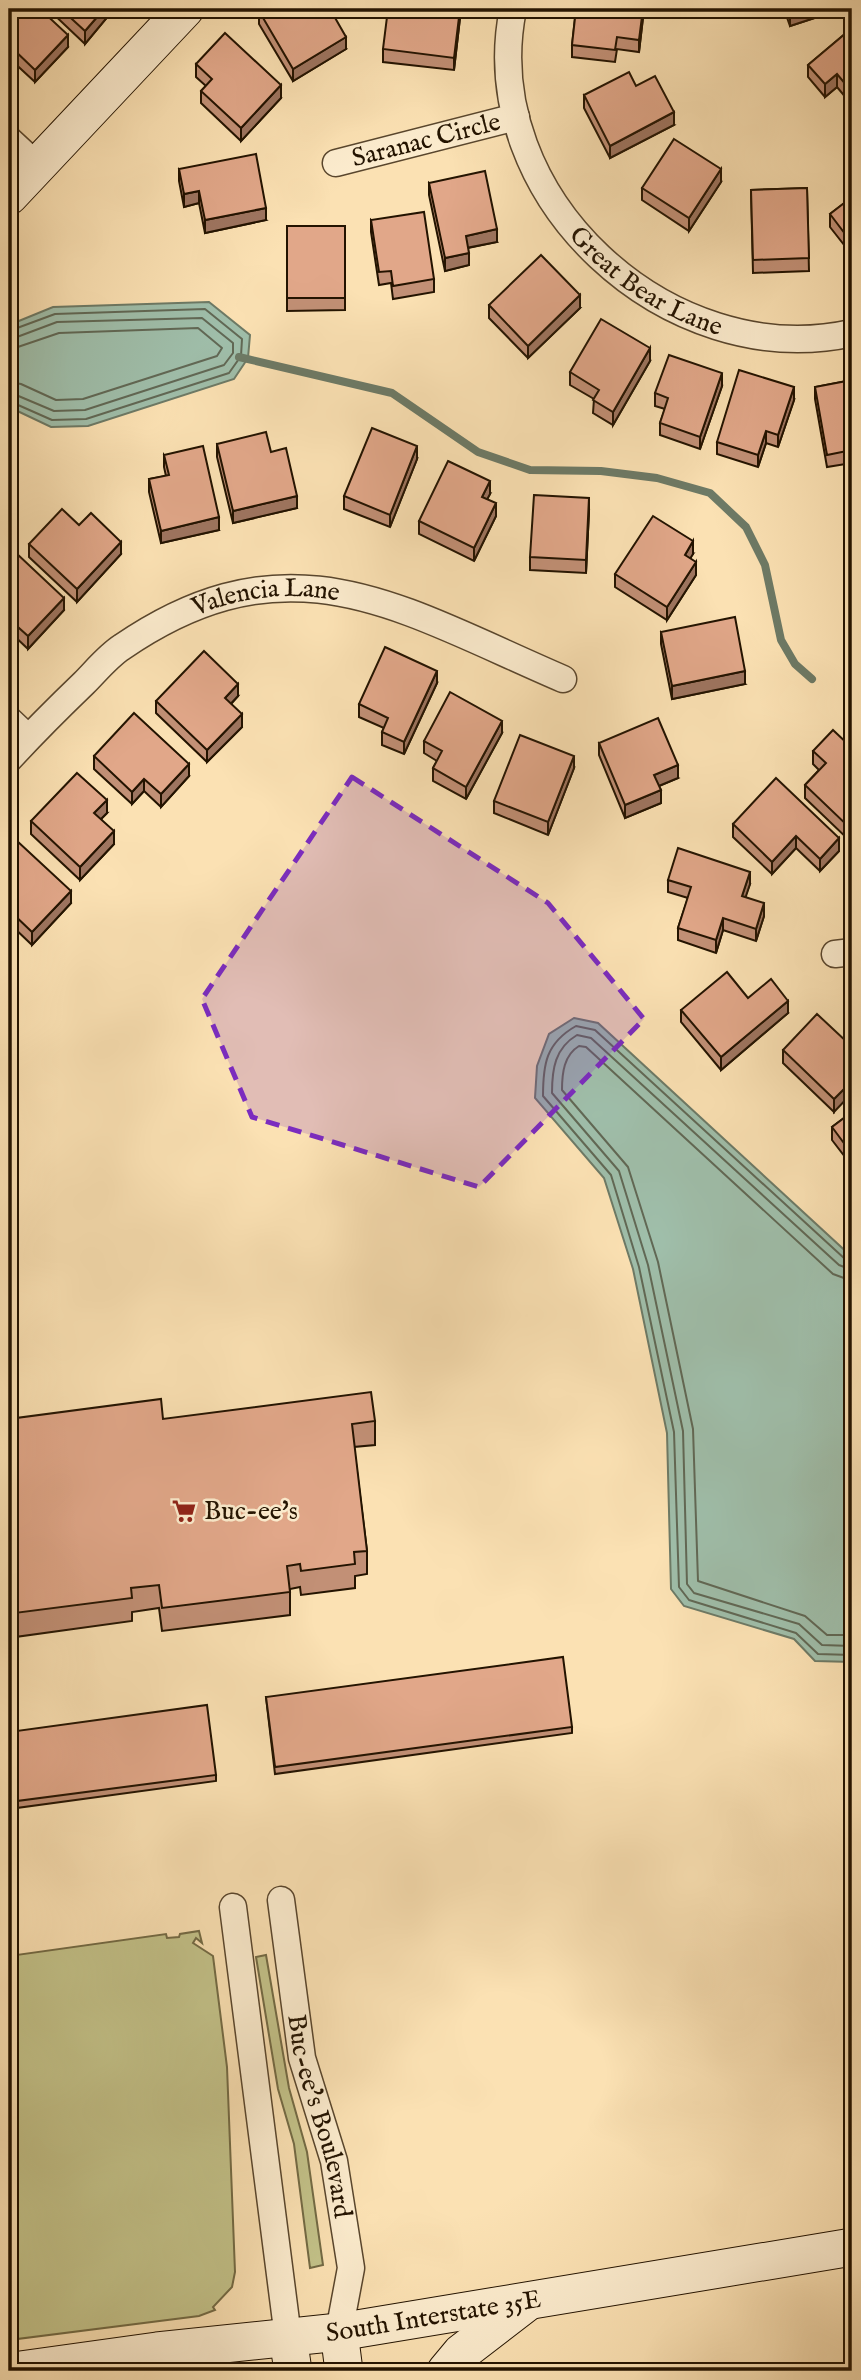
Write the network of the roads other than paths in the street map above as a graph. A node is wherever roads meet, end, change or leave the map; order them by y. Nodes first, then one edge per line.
1 (185, 9) edge
2 (513, 9) edge
3 (516, 117) junction
4 (9, 140) edge
5 (336, 163) dead end
6 (37, 166) junction
7 (9, 196) edge
8 (852, 333) edge
9 (563, 679) dead end
10 (9, 720) edge
11 (28, 738) junction
12 (9, 759) edge
13 (281, 1900) dead end
14 (233, 1907) dead end
15 (852, 2247) edge
16 (529, 2301) junction
17 (339, 2332) junction
18 (291, 2354) edge
19 (170, 2361) edge
20 (13, 2371) edge
21 (344, 2371) edge
22 (446, 2371) edge

1 - 6 main road
2 - 3 street, Great Bear Lane
3 - 5 street, Saranac Circle
3 - 8 street, Great Bear Lane
4 - 6 street
6 - 7 main road
9 - 11 street, Valencia Lane
10 - 11 street
11 - 12 street, Valencia Lane
13 - 17 street, Buc-ee's Boulevard
14 - 18 street, Buc-ee's Boulevard
15 - 16 main road, South Interstate 35E
16 - 17 main road, South Interstate 35E
16 - 22 main road
17 - 18 main road, South Interstate 35E
17 - 21 main road
18 - 19 main road, South Interstate 35E
19 - 20 main road, South Interstate 35E

